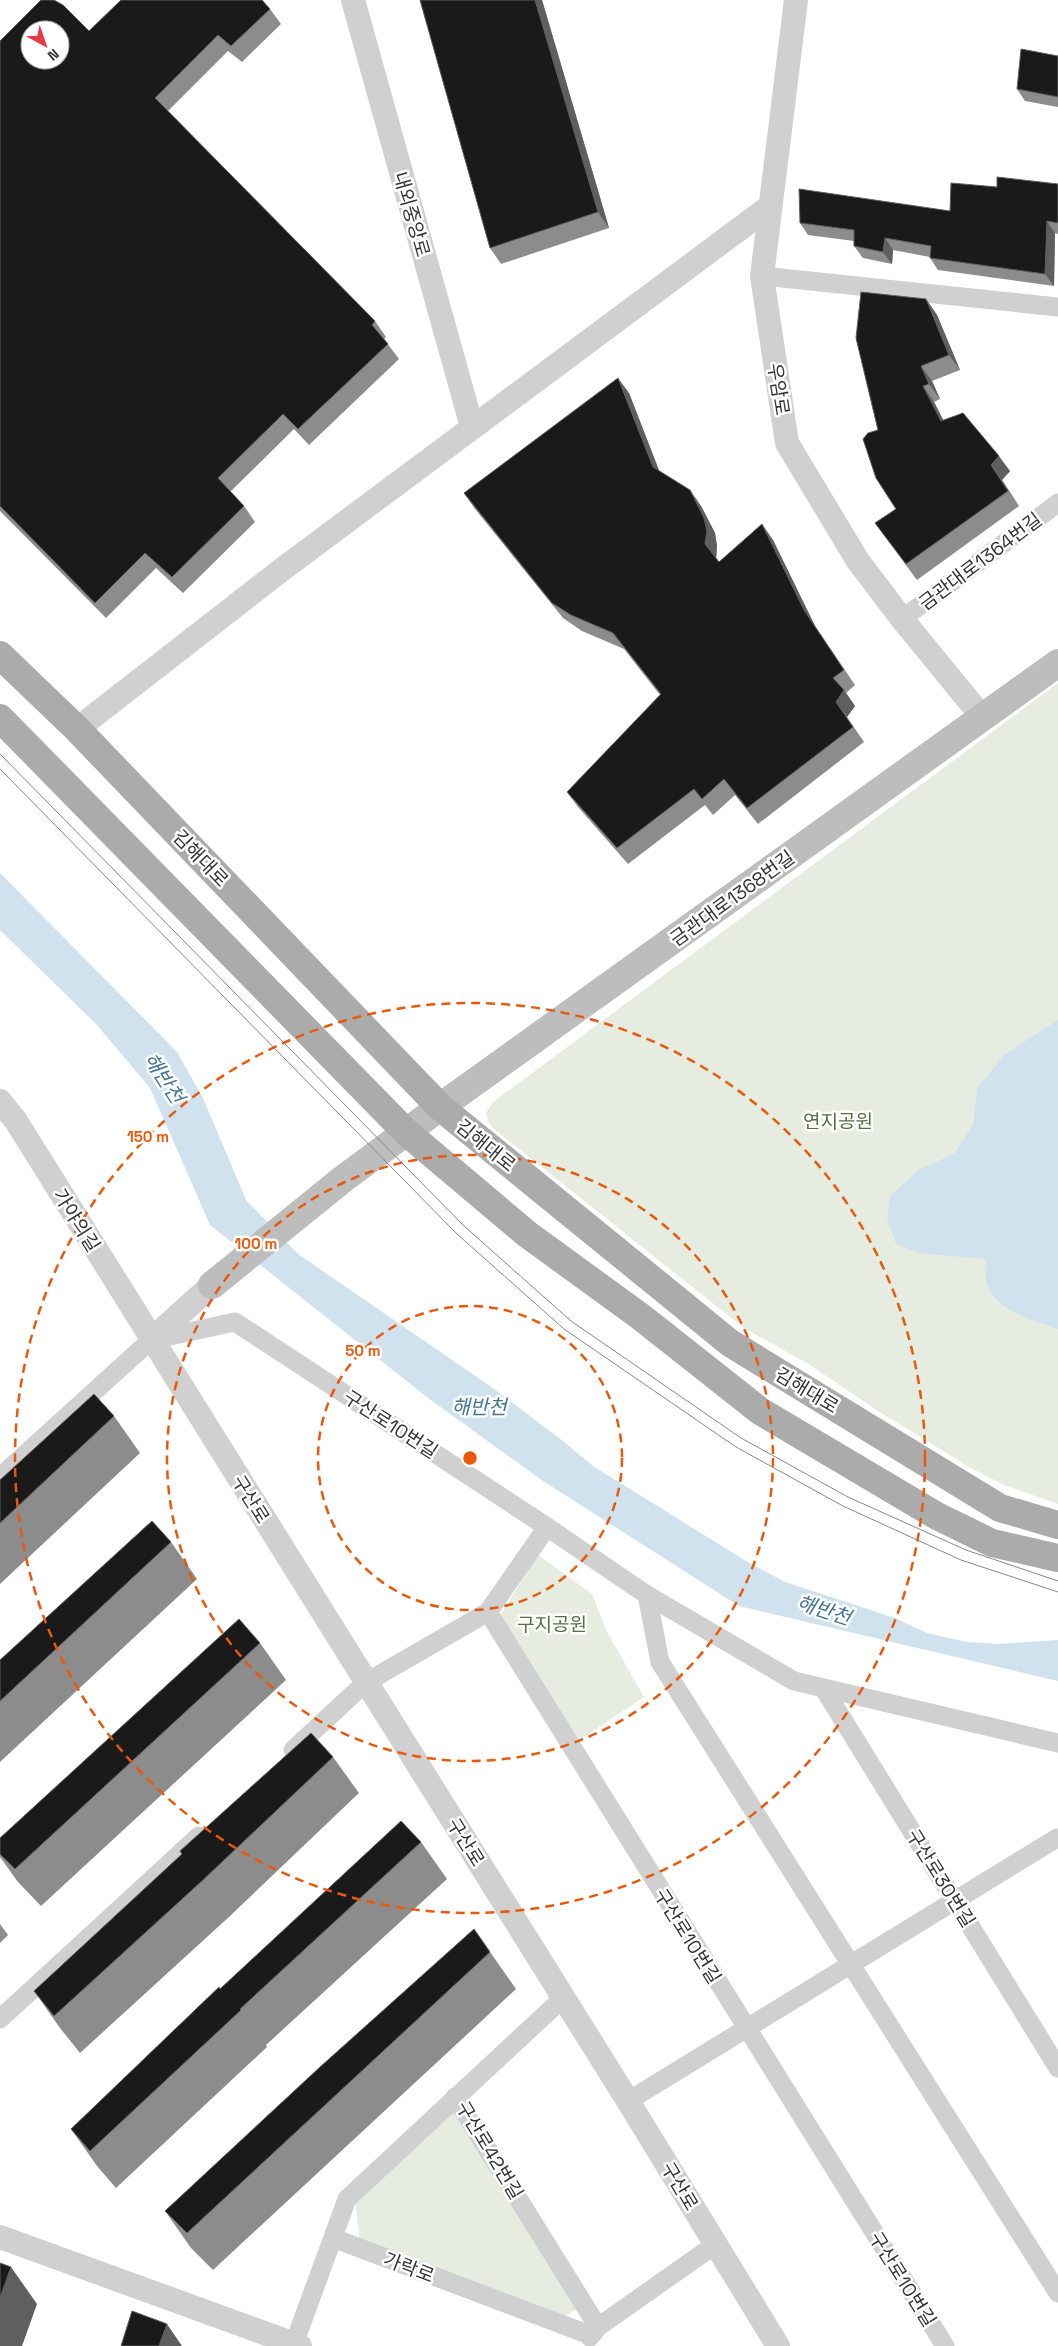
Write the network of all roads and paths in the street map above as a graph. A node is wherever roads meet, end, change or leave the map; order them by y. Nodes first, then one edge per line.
1 (353, 0) edge
2 (796, 0) edge
3 (769, 207) junction
4 (762, 276) junction
5 (1058, 307) edge
6 (472, 427) junction
7 (1058, 503) edge
8 (902, 619) junction
9 (0, 654) edge
10 (1058, 663) edge
11 (0, 718) edge
12 (983, 718) junction
13 (77, 729) junction
14 (0, 1101) edge
15 (440, 1107) junction
16 (406, 1132) junction
17 (212, 1285) joint
18 (151, 1340) junction
19 (0, 1476) edge
20 (1058, 1525) edge
21 (547, 1527) junction
22 (1058, 1558) edge
23 (647, 1595) junction
24 (488, 1612) junction
25 (366, 1683) junction
26 (824, 1688) junction
27 (1058, 1743) edge
28 (279, 1763) edge
29 (214, 1822) edge
30 (1058, 1836) edge
31 (954, 1900) junction
32 (851, 1965) junction
33 (564, 1998) junction
34 (0, 2019) edge
35 (746, 2030) junction
36 (1058, 2068) edge
37 (455, 2097) junction
38 (628, 2101) junction
39 (0, 2237) edge
40 (333, 2238) junction
41 (716, 2244) junction
42 (1058, 2293) edge
43 (592, 2336) edge
44 (297, 2345) edge
45 (778, 2346) edge
46 (944, 2346) edge

1 - 6 street, 내외중앙로
2 - 3 street, 우암로
3 - 4 street, 우암로
3 - 6 street
4 - 5 street
4 - 8 street, 우암로
6 - 13 street
7 - 8 street, 금관대로1364번길
8 - 12 street, 우암로
9 - 13 main road, 김해대로
10 - 12 main road, 금관대로1368번길
11 - 16 main road
12 - 15 main road, 금관대로1368번길
13 - 15 main road, 김해대로
14 - 18 street, 가야의길
15 - 16 main road, 금관대로1368번길
15 - 20 main road, 김해대로
16 - 17 main road, 금관대로1368번길
16 - 22 main road
17 - 18 street
18 - 19 street
18 - 21 street, 구산로10번길
18 - 25 street, 구산로
21 - 23 street, 구산로10번길
21 - 24 street
23 - 26 street, 구산로10번길
23 - 32 street
24 - 25 street
24 - 35 street, 구산로10번길
25 - 28 street
25 - 33 street, 구산로
26 - 27 street, 구산로10번길
26 - 31 street, 구산로30번길
29 - 34 street
30 - 31 street
31 - 32 street
31 - 36 street, 구산로30번길
32 - 35 street
32 - 42 street
33 - 37 street, 구산로42번길
33 - 38 street, 구산로
35 - 38 street
35 - 46 street, 구산로10번길
37 - 40 street
37 - 43 street, 구산로42번길
38 - 41 street, 구산로
39 - 44 street
40 - 43 street, 가락로
40 - 44 street
41 - 43 street
41 - 45 street, 구산로

